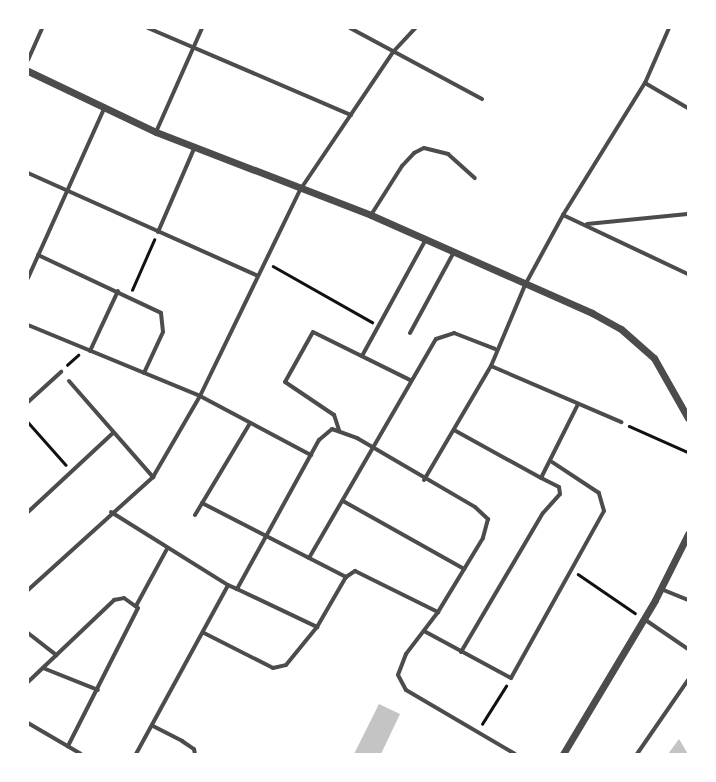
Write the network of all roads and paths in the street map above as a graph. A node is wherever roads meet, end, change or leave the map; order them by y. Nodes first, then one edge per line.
1 (42, 28) edge
2 (148, 28) edge
3 (202, 28) edge
4 (350, 28) edge
5 (415, 28) edge
6 (669, 28) edge
7 (194, 49) junction
8 (393, 52) junction
9 (28, 60) edge
10 (28, 71) edge
11 (645, 83) junction
12 (482, 99) dead end
13 (105, 107) junction
14 (688, 108) edge
15 (350, 115) junction
16 (156, 132) junction
17 (194, 149) junction
18 (28, 173) edge
19 (475, 178) dead end
20 (66, 190) junction
21 (300, 190) junction
22 (688, 214) edge
23 (372, 215) junction
24 (563, 215) junction
25 (586, 224) junction
26 (158, 232) junction
27 (426, 239) junction
28 (454, 252) junction
29 (38, 255) junction
30 (264, 260) junction
31 (688, 274) edge
32 (256, 275) junction
33 (28, 278) edge
34 (525, 285) junction
35 (118, 291) junction
36 (129, 296) junction
37 (28, 325) edge
38 (379, 326) junction
39 (410, 333) dead end
40 (84, 349) junction
41 (495, 349) junction
42 (90, 351) junction
43 (362, 356) junction
44 (491, 366) junction
45 (61, 372) joint
46 (144, 373) junction
47 (410, 380) junction
48 (69, 381) dead end
49 (200, 396) junction
50 (28, 402) edge
51 (578, 404) junction
52 (688, 418) edge
53 (28, 422) edge
54 (621, 422) joint
55 (250, 423) junction
56 (339, 430) junction
57 (454, 430) junction
58 (113, 433) junction
59 (370, 447) junction
60 (688, 452) edge
61 (311, 455) junction
62 (552, 462) junction
63 (73, 472) junction
64 (153, 477) junction
65 (541, 478) junction
66 (424, 480) junction
67 (343, 501) junction
68 (202, 503) junction
69 (28, 512) edge
70 (111, 512) junction
71 (195, 516) dead end
72 (688, 534) edge
73 (264, 537) junction
74 (167, 549) junction
75 (309, 558) junction
76 (464, 569) junction
77 (572, 571) junction
78 (346, 577) junction
79 (228, 585) junction
80 (237, 589) junction
81 (661, 589) junction
82 (28, 590) edge
83 (688, 600) edge
84 (136, 606) junction
85 (438, 612) junction
86 (644, 619) junction
87 (317, 627) junction
88 (424, 631) junction
89 (28, 632) edge
90 (204, 633) junction
91 (688, 649) edge
92 (461, 652) junction
93 (56, 655) junction
94 (43, 668) junction
95 (511, 678) junction
96 (688, 680) edge
97 (28, 682) edge
98 (98, 690) junction
99 (28, 723) edge
100 (153, 726) junction
101 (477, 731) junction
102 (68, 746) junction
103 (81, 754) edge
104 (136, 754) edge
105 (195, 754) edge
106 (515, 754) edge
107 (563, 754) edge
108 (637, 754) edge

1 - 9 street
2 - 7 street
3 - 7 street
4 - 8 street
5 - 8 street
6 - 11 street
7 - 15 street
7 - 16 street
8 - 12 street
8 - 15 street
10 - 13 street
11 - 14 street
11 - 24 street
13 - 16 street
13 - 20 street
15 - 21 street
16 - 17 street
17 - 21 street
17 - 26 street
18 - 20 street
19 - 23 street
20 - 26 street
20 - 29 street
21 - 23 street
21 - 30 street
22 - 25 street
23 - 27 street
24 - 25 street
24 - 34 street
25 - 31 street
26 - 32 street
26 - 36 path
27 - 28 street
27 - 38 street
28 - 34 street
28 - 39 street
29 - 33 street
29 - 35 street
30 - 32 street
30 - 38 path
32 - 49 street
34 - 41 street
34 - 52 street
35 - 36 street
35 - 42 street
36 - 46 street
37 - 40 street
38 - 43 street
40 - 42 street
40 - 45 path
41 - 44 street
41 - 47 street
42 - 46 street
43 - 47 street
43 - 56 street
44 - 51 street
44 - 57 street
45 - 50 street
46 - 49 street
47 - 59 street
48 - 58 street
49 - 55 street
49 - 64 street
51 - 54 street
51 - 62 street
53 - 63 path
54 - 60 path
55 - 61 street
55 - 68 street
56 - 59 street
56 - 61 street
57 - 65 street
57 - 66 street
58 - 63 street
58 - 64 street
59 - 66 street
59 - 67 street
61 - 73 street
62 - 65 street
62 - 77 street
63 - 69 street
64 - 70 street
65 - 92 street
66 - 76 street
67 - 75 street
67 - 76 street
68 - 71 street
68 - 73 street
70 - 74 street
70 - 82 street
72 - 81 street
73 - 75 street
73 - 80 street
74 - 79 street
74 - 84 street
75 - 78 street
76 - 85 street
77 - 86 path
77 - 95 street
78 - 85 street
78 - 87 street
79 - 80 street
79 - 90 street
80 - 87 street
81 - 83 street
81 - 86 street
84 - 93 street
84 - 98 street
85 - 88 street
86 - 91 street
86 - 107 street
87 - 90 street
88 - 92 street
88 - 101 street
89 - 93 street
90 - 100 street
92 - 95 street
93 - 94 street
94 - 97 street
94 - 98 street
95 - 101 path
96 - 108 street
98 - 102 street
99 - 102 street
100 - 104 street
100 - 105 street
101 - 106 street
102 - 103 street

